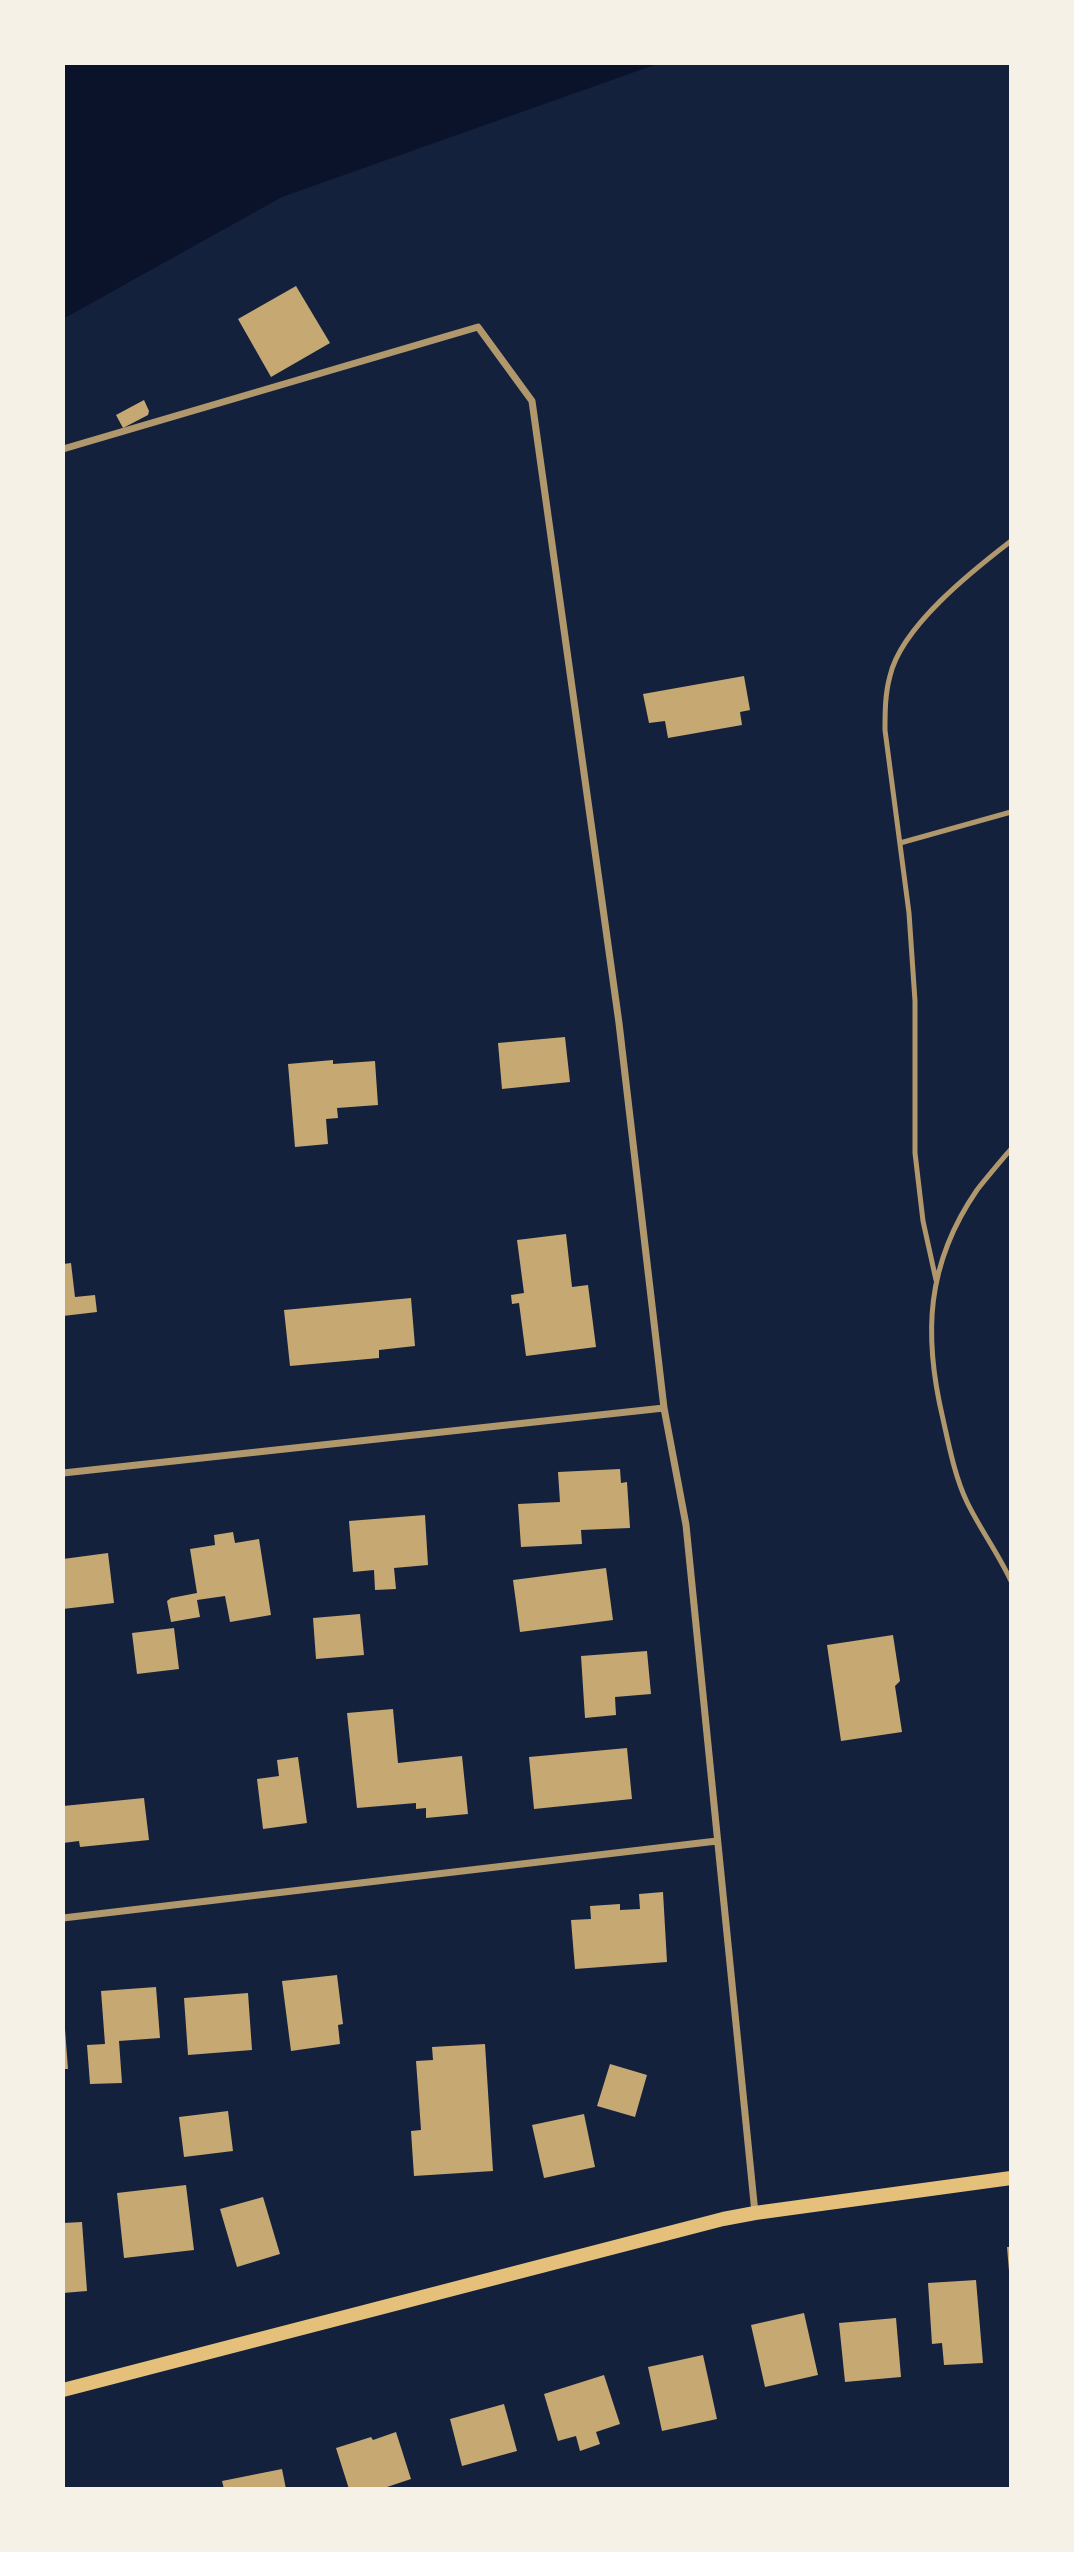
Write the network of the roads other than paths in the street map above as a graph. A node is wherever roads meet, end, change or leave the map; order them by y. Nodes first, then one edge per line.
1 (63, 449) edge
2 (1011, 541) edge
3 (1011, 812) edge
4 (900, 843) junction
5 (1011, 1149) edge
6 (936, 1280) junction
7 (664, 1408) junction
8 (63, 1473) edge
9 (1011, 1581) edge
10 (717, 1841) junction
11 (63, 1918) edge
12 (1011, 2178) edge
13 (755, 2213) junction
14 (63, 2390) edge

1 - 7 street
2 - 4 lane
3 - 4 lane
4 - 6 lane
5 - 6 lane
6 - 9 lane
7 - 8 street
7 - 10 street
10 - 11 street
10 - 13 street
12 - 13 main road
13 - 14 main road

